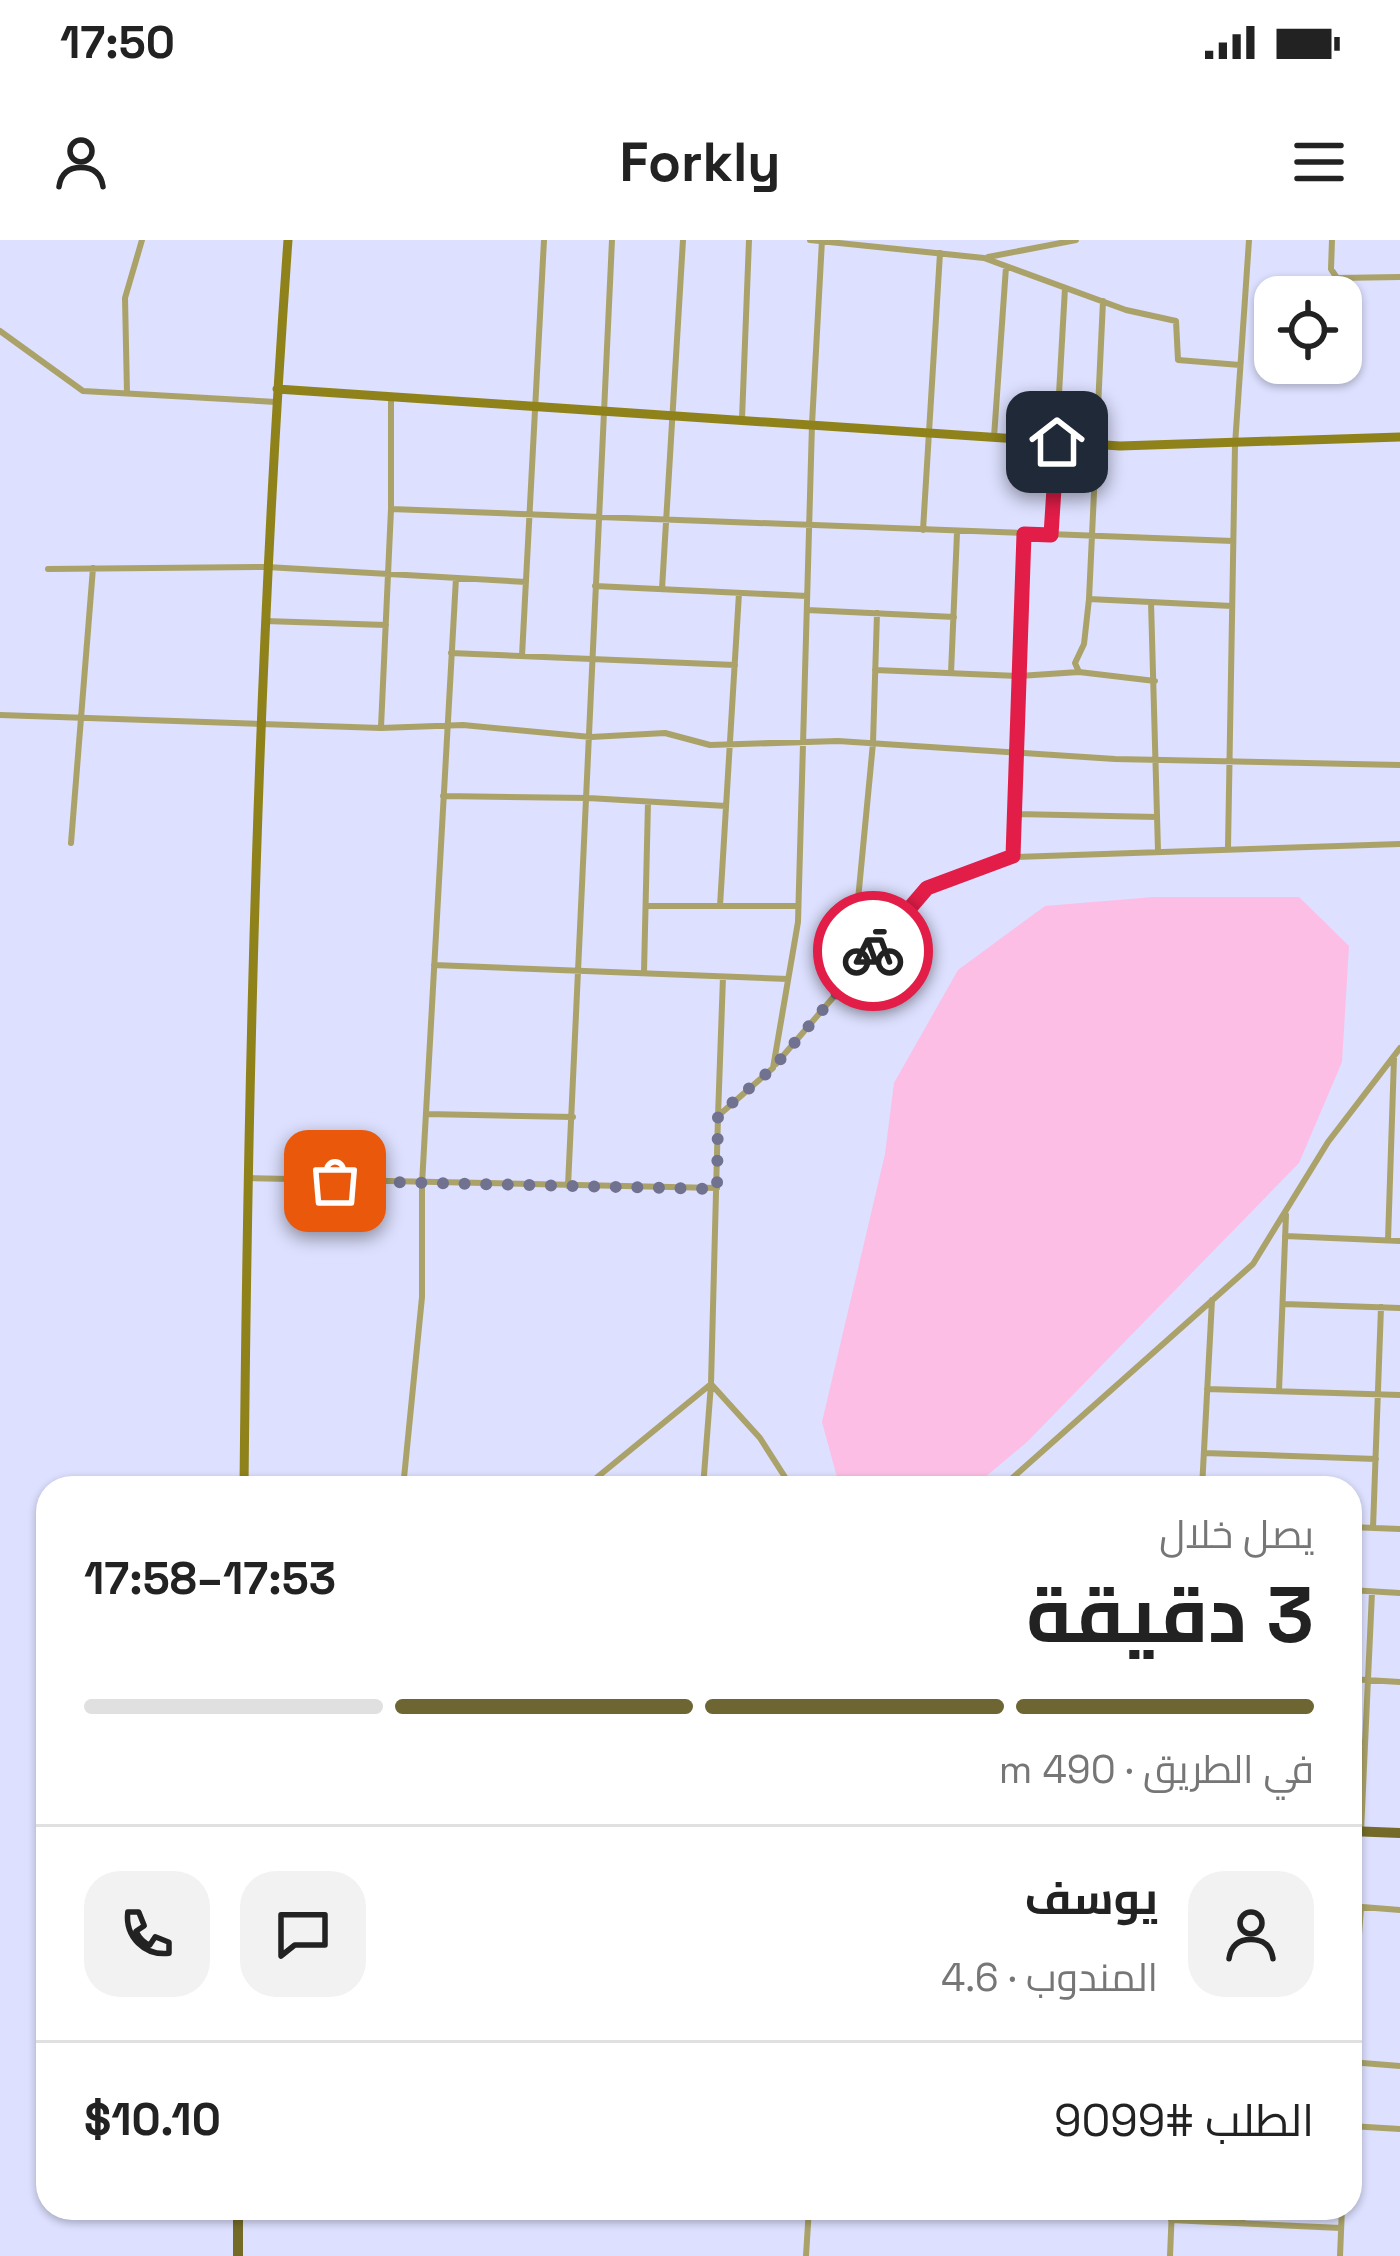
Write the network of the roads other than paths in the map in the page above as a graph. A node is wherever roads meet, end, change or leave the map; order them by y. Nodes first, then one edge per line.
1 (142, 240) edge
2 (288, 240) edge
3 (544, 240) edge
4 (612, 240) edge
5 (683, 240) edge
6 (749, 240) edge
7 (810, 240) edge
8 (822, 240) edge
9 (1076, 240) edge
10 (1249, 240) edge
11 (1332, 240) edge
12 (940, 253) junction
13 (984, 258) junction
14 (1006, 266) junction
15 (1400, 277) edge
16 (1065, 288) junction
17 (1103, 301) junction
18 (0, 331) edge
19 (1240, 365) junction
20 (277, 389) junction
21 (127, 394) junction
22 (391, 395) junction
23 (276, 402) junction
24 (535, 405) junction
25 (603, 410) junction
26 (671, 414) junction
27 (742, 419) junction
28 (812, 424) junction
29 (927, 432) junction
30 (994, 437) junction
31 (1400, 437) edge
32 (1057, 442) junction
33 (1096, 444) junction
34 (1235, 445) junction
35 (391, 509) junction
36 (530, 515) junction
37 (598, 518) junction
38 (665, 521) junction
39 (809, 526) junction
40 (922, 530) junction
41 (957, 531) junction
42 (1024, 534) junction
43 (1051, 535) junction
44 (1090, 536) junction
45 (1233, 541) junction
46 (93, 568) junction
47 (267, 568) junction
48 (48, 569) dead end
49 (388, 574) junction
50 (456, 578) junction
51 (526, 582) junction
52 (595, 586) junction
53 (662, 590) junction
54 (739, 593) junction
55 (807, 596) junction
56 (1089, 599) junction
57 (1151, 602) junction
58 (1232, 606) junction
59 (807, 610) junction
60 (877, 613) junction
61 (954, 617) junction
62 (266, 621) junction
63 (386, 625) junction
64 (450, 653) junction
65 (522, 656) junction
66 (592, 659) junction
67 (735, 665) junction
68 (874, 670) junction
69 (951, 673) junction
70 (1079, 673) junction
71 (1019, 676) junction
72 (1155, 681) junction
73 (0, 716) edge
74 (81, 718) junction
75 (262, 724) junction
76 (446, 725) junction
77 (381, 728) junction
78 (591, 737) junction
79 (803, 742) junction
80 (730, 743) junction
81 (873, 743) junction
82 (1016, 752) junction
83 (1157, 760) junction
84 (1229, 761) junction
85 (1400, 765) edge
86 (442, 796) junction
87 (588, 798) junction
88 (648, 802) junction
89 (726, 806) junction
90 (1014, 814) junction
91 (1157, 818) junction
92 (71, 843) dead end
93 (1400, 844) edge
94 (1228, 848) junction
95 (1158, 850) junction
96 (1013, 856) junction
97 (646, 906) junction
98 (720, 906) junction
99 (798, 906) junction
100 (434, 965) junction
101 (580, 971) junction
102 (644, 974) junction
103 (723, 977) junction
104 (851, 977) junction
105 (788, 980) junction
106 (1397, 1051) edge
107 (773, 1068) junction
108 (426, 1114) junction
109 (718, 1115) junction
110 (573, 1117) junction
111 (247, 1178) junction
112 (422, 1184) junction
113 (568, 1186) junction
114 (717, 1189) junction
115 (1286, 1210) junction
116 (1285, 1236) junction
117 (1388, 1240) junction
118 (1400, 1241) edge
119 (1212, 1297) junction
120 (1282, 1304) junction
121 (1381, 1307) junction
122 (1400, 1308) edge
123 (711, 1384) junction
124 (1207, 1389) junction
125 (1279, 1391) junction
126 (1378, 1395) junction
127 (1400, 1396) edge
128 (1204, 1453) junction
129 (1376, 1459) junction
130 (244, 1476) edge
131 (405, 1476) edge
132 (599, 1476) edge
133 (704, 1476) edge
134 (784, 1476) edge
135 (1013, 1476) edge
136 (1203, 1476) edge
137 (1362, 1528) edge
138 (1373, 1528) junction
139 (1400, 1529) edge
140 (1362, 1592) edge
141 (1372, 1592) junction
142 (1400, 1593) edge
143 (1362, 1680) edge
144 (1368, 1680) junction
145 (1400, 1682) edge
146 (1362, 1744) edge
147 (1366, 1744) junction
148 (1362, 1779) edge
149 (1362, 1831) edge
150 (1400, 1833) edge
151 (1362, 1907) edge
152 (1400, 1910) edge
153 (1362, 2063) edge
154 (1400, 2066) edge
155 (1362, 2127) edge
156 (1400, 2129) edge
157 (238, 2220) edge
158 (808, 2220) edge
159 (1171, 2220) joint
160 (1242, 2220) edge
161 (1341, 2220) edge
162 (1242, 2223) junction
163 (1341, 2228) junction
164 (238, 2256) edge
165 (806, 2256) edge
166 (1170, 2256) edge
167 (1340, 2256) edge

1 - 21 street
2 - 20 main road
3 - 24 street
4 - 25 street
5 - 26 street
6 - 27 street
7 - 8 street
8 - 12 street
8 - 28 street
9 - 13 street
10 - 19 street
11 - 15 street
12 - 13 street
12 - 29 street
13 - 14 street
14 - 16 street
14 - 30 street
16 - 17 street
16 - 32 street
17 - 19 street
17 - 33 street
18 - 21 street
19 - 34 street
20 - 22 main road
20 - 23 main road
21 - 23 street
22 - 24 main road
22 - 35 street
23 - 47 main road
24 - 25 main road
24 - 36 street
25 - 26 main road
25 - 37 street
26 - 27 main road
26 - 38 street
27 - 28 main road
28 - 29 main road
28 - 39 street
29 - 30 main road
29 - 40 street
30 - 32 main road
31 - 34 main road
32 - 33 main road
32 - 43 street
33 - 34 main road
33 - 44 street
34 - 45 street
35 - 36 street
35 - 49 street
36 - 37 street
36 - 51 street
37 - 38 street
37 - 52 street
38 - 39 street
38 - 53 street
39 - 40 street
39 - 55 street
40 - 41 street
41 - 42 street
41 - 61 street
42 - 43 street
42 - 71 street
43 - 44 street
44 - 45 street
44 - 56 street
45 - 58 street
46 - 47 street
46 - 48 street
46 - 74 street
47 - 49 street
47 - 62 main road
49 - 50 street
49 - 63 street
50 - 51 street
50 - 64 street
51 - 65 street
52 - 53 street
52 - 66 street
53 - 54 street
54 - 55 street
54 - 67 street
55 - 59 street
56 - 57 street
56 - 70 street
57 - 58 street
57 - 72 street
58 - 84 street
59 - 60 street
59 - 79 street
60 - 61 street
60 - 68 street
61 - 69 street
62 - 63 street
62 - 75 main road
63 - 77 street
64 - 65 street
64 - 76 street
65 - 66 street
66 - 67 street
66 - 78 street
67 - 80 street
68 - 69 street
68 - 81 street
69 - 71 street
70 - 71 street
70 - 72 street
71 - 82 street
72 - 83 street
73 - 74 street
74 - 75 street
74 - 92 street
75 - 77 street
75 - 111 main road
76 - 77 street
76 - 78 street
76 - 86 street
78 - 80 street
78 - 87 street
79 - 80 street
79 - 81 street
79 - 99 street
80 - 89 street
81 - 82 street
81 - 104 street
82 - 83 street
82 - 90 street
83 - 84 street
83 - 91 street
84 - 85 street
84 - 94 street
86 - 87 street
86 - 100 street
87 - 88 street
87 - 101 street
88 - 89 street
88 - 97 street
89 - 98 street
90 - 91 street
90 - 96 street
91 - 95 street
93 - 94 street
94 - 95 street
95 - 96 street
96 - 104 street
97 - 98 street
97 - 102 street
98 - 99 street
99 - 105 street
100 - 101 street
100 - 108 street
101 - 102 street
101 - 110 street
102 - 103 street
103 - 105 street
103 - 109 street
104 - 107 street
105 - 107 street
106 - 115 street
106 - 117 street
107 - 109 street
108 - 110 street
108 - 112 street
109 - 114 street
110 - 113 street
111 - 112 street
111 - 130 main road
112 - 113 street
112 - 131 street
113 - 114 street
114 - 123 street
115 - 116 street
115 - 119 street
116 - 117 street
116 - 120 street
117 - 118 street
119 - 124 street
119 - 135 street
120 - 121 street
120 - 125 street
121 - 122 street
121 - 126 street
123 - 132 street
123 - 133 street
123 - 134 street
124 - 125 street
124 - 128 street
125 - 126 street
126 - 127 street
126 - 129 street
128 - 129 street
128 - 136 street
129 - 138 street
137 - 138 street
138 - 139 street
140 - 141 street
141 - 142 street
141 - 144 street
143 - 144 street
144 - 145 street
144 - 147 street
146 - 147 street
147 - 148 street
149 - 150 main road
151 - 152 street
153 - 154 street
155 - 156 street
157 - 164 main road
158 - 165 street
159 - 162 street
159 - 166 street
160 - 162 street
161 - 163 street
162 - 163 street
163 - 167 street

